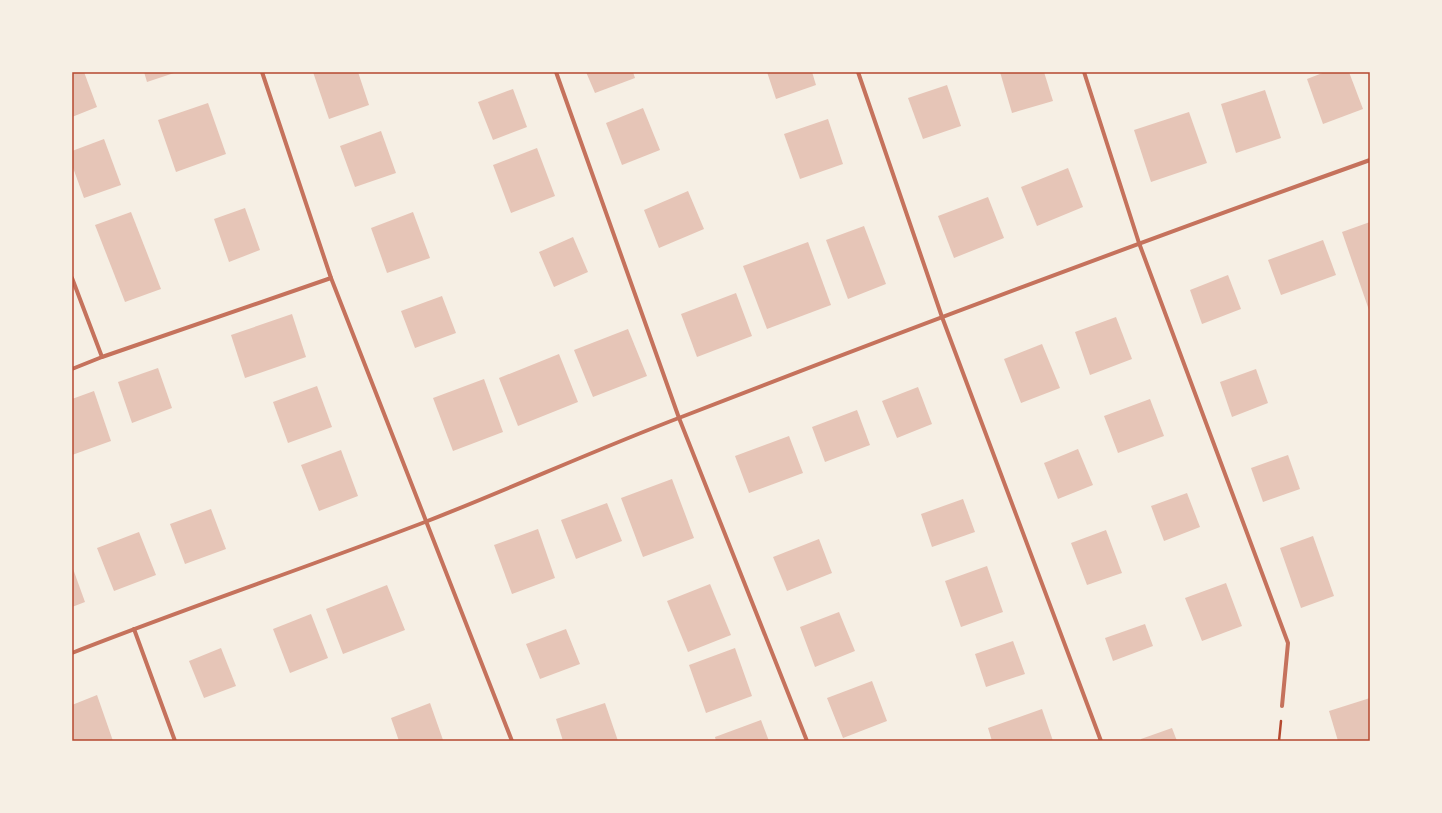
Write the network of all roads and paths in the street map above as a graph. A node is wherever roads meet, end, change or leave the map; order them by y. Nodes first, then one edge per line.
1 (262, 72) edge
2 (556, 72) edge
3 (858, 72) edge
4 (1084, 72) edge
5 (1370, 160) edge
6 (1139, 243) junction
7 (72, 278) edge
8 (330, 278) junction
9 (942, 317) junction
10 (102, 357) junction
11 (72, 369) edge
12 (679, 418) junction
13 (426, 521) junction
14 (134, 629) junction
15 (72, 653) edge
16 (1282, 706) joint
17 (175, 741) edge
18 (512, 741) edge
19 (807, 741) edge
20 (1101, 741) edge
21 (1279, 741) edge

1 - 8 street
2 - 12 street
3 - 9 street
4 - 6 street
5 - 6 street
6 - 9 street
6 - 16 street
7 - 10 street
8 - 10 street
8 - 13 street
9 - 12 street
9 - 20 street
10 - 11 street
12 - 13 street
12 - 19 street
13 - 14 street
13 - 18 street
14 - 15 street
14 - 17 street
16 - 21 path

